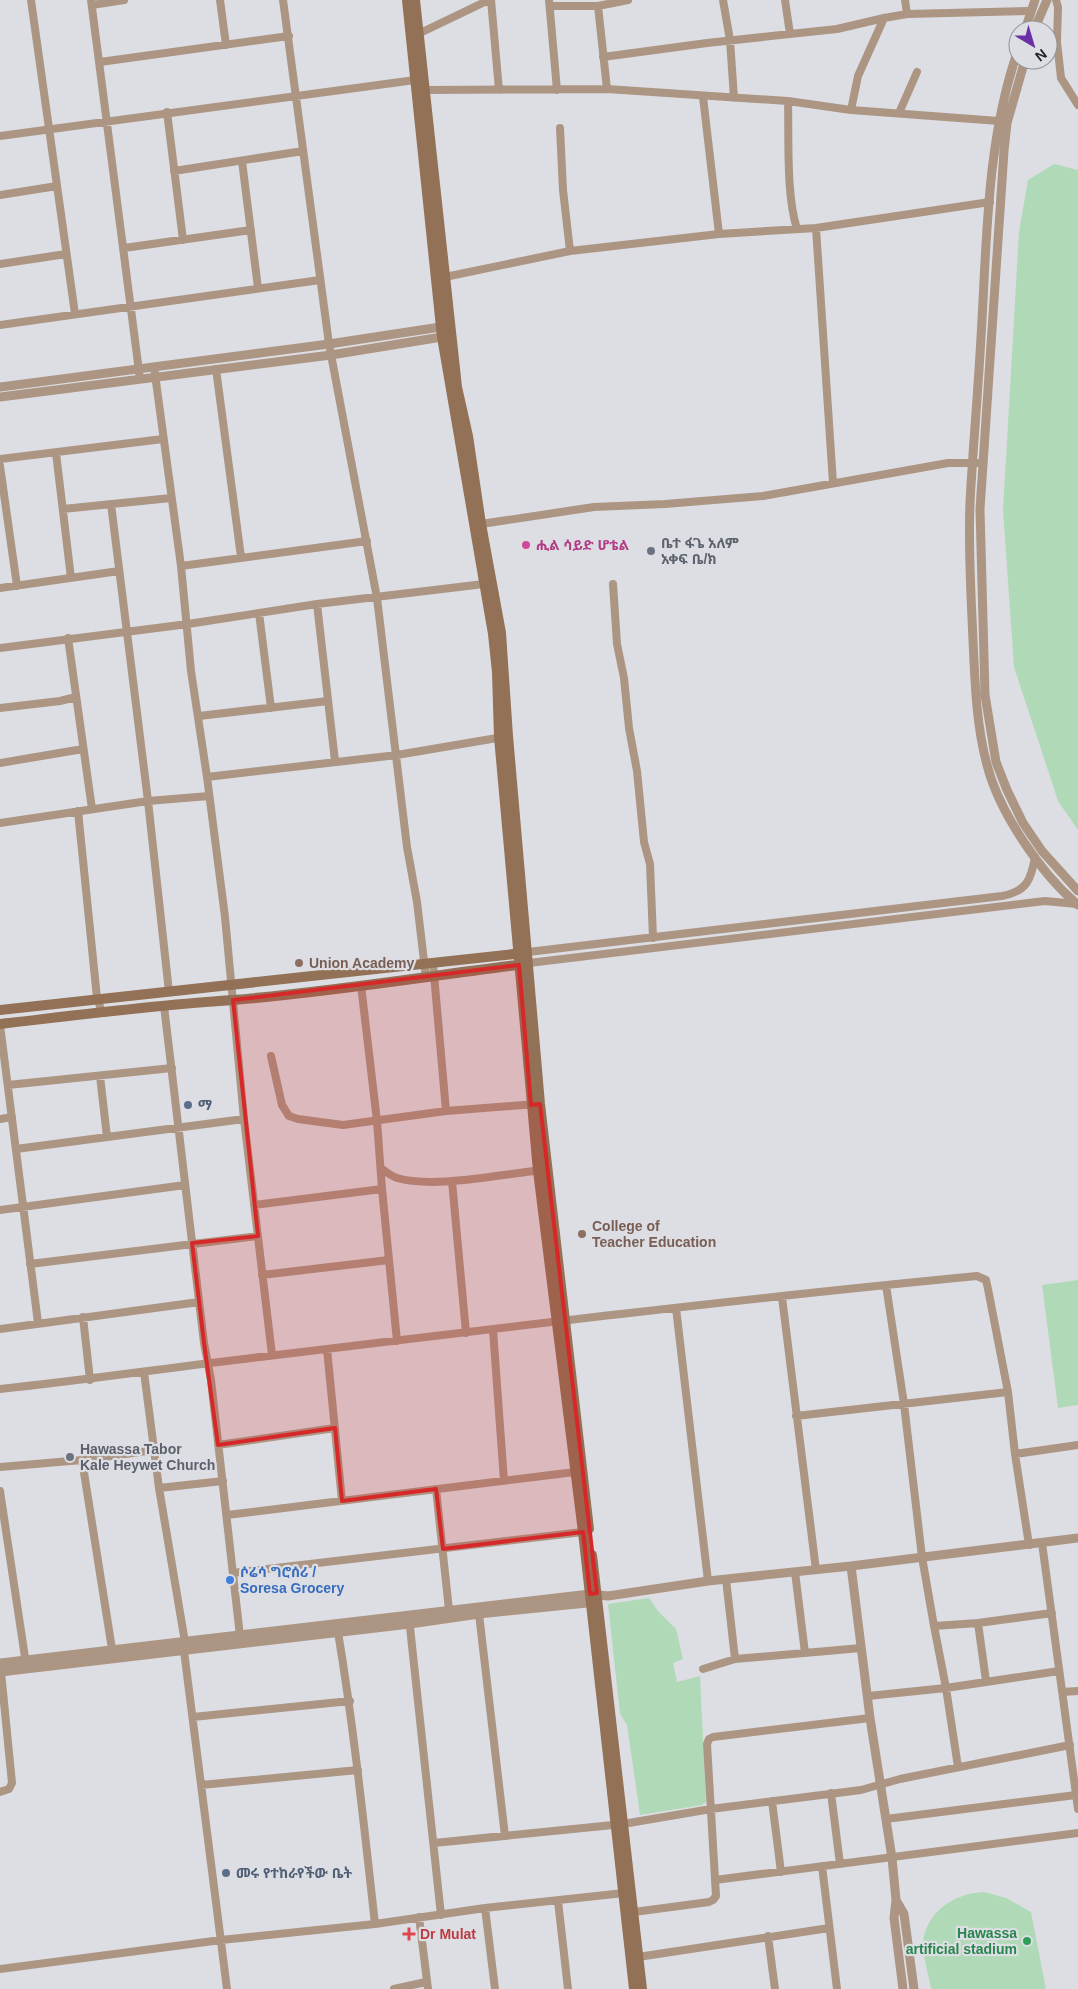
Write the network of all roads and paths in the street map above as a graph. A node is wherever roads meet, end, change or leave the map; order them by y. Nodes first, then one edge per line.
1 (32, 0) edge
2 (124, 0) edge
3 (220, 0) edge
4 (283, 0) edge
5 (406, 0) edge
6 (415, 0) edge
7 (490, 0) edge
8 (628, 0) edge
9 (723, 0) edge
10 (785, 0) edge
11 (905, 0) edge
12 (1035, 0) edge
13 (1047, 0) edge
14 (1056, 0) edge
15 (92, 2) edge
16 (550, 3) edge
17 (598, 6) junction
18 (1031, 12) junction
19 (907, 14) junction
20 (884, 18) junction
21 (1028, 20) edge
22 (1038, 20) edge
23 (418, 34) junction
24 (790, 34) junction
25 (288, 36) junction
26 (730, 40) junction
27 (226, 45) junction
28 (603, 57) junction
29 (100, 62) junction
30 (1011, 70) edge
31 (1022, 70) edge
32 (917, 72) dead end
33 (415, 80) junction
34 (607, 89) junction
35 (424, 90) junction
36 (499, 90) junction
37 (557, 90) junction
38 (296, 95) junction
39 (703, 97) junction
40 (734, 98) junction
41 (788, 101) junction
42 (1078, 105) edge
43 (851, 110) junction
44 (167, 112) junction
45 (899, 113) junction
46 (107, 121) junction
47 (999, 121) junction
48 (560, 128) dead end
49 (50, 129) junction
50 (0, 136) edge
51 (303, 151) junction
52 (242, 161) junction
53 (174, 171) junction
54 (57, 186) junction
55 (0, 195) edge
56 (990, 202) junction
57 (816, 228) junction
58 (797, 229) junction
59 (251, 230) junction
60 (719, 234) junction
61 (183, 240) junction
62 (124, 248) junction
63 (570, 251) junction
64 (66, 254) junction
65 (0, 264) edge
66 (444, 277) junction
67 (320, 280) junction
68 (258, 288) junction
69 (131, 306) junction
70 (75, 314) junction
71 (0, 324) edge
72 (446, 331) junction
73 (329, 344) junction
74 (331, 355) junction
75 (154, 367) junction
76 (139, 369) junction
77 (216, 369) junction
78 (155, 377) junction
79 (140, 379) junction
80 (0, 387) edge
81 (0, 398) edge
82 (163, 438) junction
83 (56, 453) junction
84 (0, 458) edge
85 (973, 462) junction
86 (983, 464) junction
87 (0, 466) edge
88 (834, 483) junction
89 (171, 498) junction
90 (110, 504) junction
91 (63, 509) junction
92 (3, 517) edge
93 (481, 524) junction
94 (367, 541) junction
95 (241, 557) junction
96 (181, 566) junction
97 (119, 571) junction
98 (970, 576) junction
99 (981, 576) junction
100 (71, 578) junction
101 (484, 584) junction
102 (613, 584) dead end
103 (17, 586) junction
104 (0, 588) edge
105 (377, 598) junction
106 (317, 604) junction
107 (259, 613) junction
108 (188, 624) junction
109 (127, 631) junction
110 (68, 638) junction
111 (0, 648) edge
112 (76, 697) junction
113 (328, 701) junction
114 (0, 708) edge
115 (270, 708) junction
116 (199, 716) junction
117 (503, 737) junction
118 (83, 749) junction
119 (396, 755) junction
120 (335, 761) junction
121 (0, 763) edge
122 (207, 777) junction
123 (209, 796) junction
124 (148, 801) junction
125 (92, 809) junction
126 (78, 811) junction
127 (0, 823) edge
128 (1035, 857) junction
129 (1078, 891) edge
130 (961, 901) junction
131 (1077, 905) edge
132 (965, 910) junction
133 (653, 938) junction
134 (523, 953) junction
135 (428, 963) junction
136 (524, 964) junction
137 (431, 977) junction
138 (232, 984) junction
139 (361, 985) junction
140 (169, 992) junction
141 (97, 998) junction
142 (233, 1000) junction
143 (164, 1006) junction
144 (0, 1010) edge
145 (102, 1012) junction
146 (0, 1024) edge
147 (271, 1056) dead end
148 (172, 1068) junction
149 (100, 1076) junction
150 (8, 1085) junction
151 (536, 1104) junction
152 (446, 1111) junction
153 (12, 1117) junction
154 (0, 1119) edge
155 (244, 1119) junction
156 (377, 1121) junction
157 (179, 1127) junction
158 (107, 1136) junction
159 (16, 1149) junction
160 (380, 1168) junction
161 (542, 1170) junction
162 (452, 1181) junction
163 (185, 1185) junction
164 (382, 1189) junction
165 (254, 1205) junction
166 (23, 1207) junction
167 (0, 1210) edge
168 (258, 1236) junction
169 (192, 1243) junction
170 (389, 1260) junction
171 (30, 1264) junction
172 (262, 1275) junction
173 (886, 1285) junction
174 (782, 1297) junction
175 (199, 1302) junction
176 (676, 1308) junction
177 (83, 1317) junction
178 (560, 1321) junction
179 (38, 1323) junction
180 (0, 1328) edge
181 (493, 1330) junction
182 (466, 1333) junction
183 (397, 1341) junction
184 (327, 1349) junction
185 (272, 1356) junction
186 (208, 1363) junction
187 (144, 1372) junction
188 (90, 1380) junction
189 (0, 1389) edge
190 (1008, 1392) junction
191 (904, 1404) junction
192 (796, 1416) junction
193 (335, 1428) junction
194 (218, 1445) junction
195 (1078, 1445) edge
196 (154, 1450) junction
197 (1015, 1454) junction
198 (82, 1460) junction
199 (0, 1467) edge
200 (575, 1472) junction
201 (223, 1481) junction
202 (504, 1481) junction
203 (159, 1488) junction
204 (436, 1489) junction
205 (0, 1491) edge
206 (342, 1501) junction
207 (227, 1515) junction
208 (583, 1532) junction
209 (1078, 1538) edge
210 (1042, 1543) junction
211 (1029, 1545) junction
212 (443, 1549) junction
213 (922, 1557) junction
214 (851, 1566) junction
215 (816, 1570) junction
216 (794, 1572) junction
217 (233, 1573) junction
218 (726, 1579) junction
219 (708, 1581) junction
220 (594, 1598) junction
221 (448, 1610) junction
222 (1052, 1613) junction
223 (479, 1614) junction
224 (410, 1620) junction
225 (978, 1623) junction
226 (934, 1626) junction
227 (338, 1632) junction
228 (240, 1636) junction
229 (185, 1646) junction
230 (862, 1648) junction
231 (112, 1650) junction
232 (805, 1653) junction
233 (735, 1659) junction
234 (0, 1663) edge
235 (26, 1665) junction
236 (703, 1669) dead end
237 (1059, 1671) junction
238 (0, 1672) edge
239 (986, 1681) junction
240 (946, 1688) junction
241 (1078, 1691) edge
242 (1062, 1692) junction
243 (868, 1696) junction
244 (350, 1701) junction
245 (193, 1717) junction
246 (870, 1718) junction
247 (3, 1736) edge
248 (1070, 1744) junction
249 (958, 1767) junction
250 (358, 1770) junction
251 (202, 1785) junction
252 (880, 1785) junction
253 (0, 1792) edge
254 (831, 1793) junction
255 (1076, 1795) junction
256 (772, 1801) junction
257 (711, 1809) junction
258 (1078, 1809) edge
259 (886, 1819) junction
260 (619, 1824) junction
261 (1078, 1833) edge
262 (505, 1836) junction
263 (434, 1843) junction
264 (892, 1858) junction
265 (840, 1864) junction
266 (822, 1866) junction
267 (781, 1872) junction
268 (715, 1880) junction
269 (624, 1893) junction
270 (896, 1900) junction
271 (558, 1901) junction
272 (485, 1908) junction
273 (634, 1912) junction
274 (441, 1914) junction
275 (419, 1917) junction
276 (375, 1924) junction
277 (829, 1928) junction
278 (768, 1936) junction
279 (221, 1940) junction
280 (638, 1956) junction
281 (0, 1969) edge
282 (427, 1985) edge
283 (228, 1989) edge
284 (394, 1989) edge
285 (495, 1989) edge
286 (568, 1989) edge
287 (634, 1989) edge
288 (642, 1989) edge
289 (775, 1989) edge
290 (837, 1989) edge
291 (903, 1989) edge
292 (914, 1989) edge

1 - 49 street
2 - 15 street
3 - 27 street
4 - 25 street
5 - 33 main road
6 - 23 main road
7 - 23 street
7 - 36 street
8 - 17 street
9 - 26 street
10 - 24 street
11 - 19 street
12 - 18 street
13 - 22 street
14 - 42 street
15 - 29 street
16 - 17 street
16 - 37 street
17 - 28 street
18 - 19 street
18 - 21 street
19 - 20 street
20 - 24 street
20 - 43 street
23 - 35 main road
24 - 26 street
25 - 27 street
25 - 38 street
26 - 28 street
26 - 40 street
27 - 29 street
28 - 34 street
29 - 46 street
30 - 47 street
31 - 86 street
32 - 45 street
33 - 38 street
33 - 72 main road
34 - 37 street
34 - 39 street
35 - 36 street
35 - 66 main road
36 - 37 street
38 - 44 street
38 - 51 street
39 - 40 street
39 - 60 street
40 - 41 street
41 - 43 street
41 - 58 street
43 - 45 street
44 - 46 street
44 - 53 street
45 - 47 street
46 - 49 street
46 - 62 street
47 - 56 street
48 - 63 street
49 - 50 street
49 - 54 street
51 - 52 street
51 - 67 street
52 - 53 street
52 - 59 street
53 - 61 street
54 - 55 street
54 - 64 street
56 - 57 street
56 - 85 street
57 - 58 street
57 - 88 street
58 - 60 street
59 - 61 street
59 - 68 street
60 - 63 street
61 - 62 street
62 - 69 street
63 - 66 street
64 - 65 street
64 - 70 street
66 - 72 main road
67 - 68 street
67 - 73 street
68 - 69 street
69 - 70 street
69 - 76 street
70 - 71 street
72 - 73 street
72 - 74 street
72 - 93 main road
72 - 101 main road
73 - 74 street
73 - 75 street
74 - 77 street
74 - 94 street
75 - 76 street
75 - 78 street
76 - 79 street
76 - 80 street
77 - 78 street
77 - 95 street
78 - 79 street
78 - 82 street
79 - 81 street
82 - 83 street
82 - 89 street
83 - 84 street
83 - 91 street
85 - 86 street
85 - 88 street
85 - 98 street
86 - 99 street
87 - 92 street
88 - 93 street
89 - 90 street
89 - 96 street
90 - 91 street
90 - 97 street
91 - 100 street
92 - 103 street
93 - 117 main road
94 - 95 street
94 - 105 street
95 - 96 street
96 - 108 street
97 - 100 street
97 - 109 street
98 - 99 street
98 - 128 street
99 - 129 street
100 - 103 street
101 - 105 street
101 - 117 main road
102 - 133 street
103 - 104 street
105 - 106 street
105 - 119 street
106 - 107 street
106 - 113 street
107 - 108 street
107 - 115 street
108 - 109 street
108 - 116 street
109 - 110 street
109 - 124 street
110 - 111 street
110 - 112 street
112 - 114 street
112 - 118 street
113 - 115 street
113 - 120 street
115 - 116 street
116 - 122 street
117 - 119 street
117 - 134 main road
118 - 121 street
118 - 125 street
119 - 120 street
119 - 135 street
120 - 122 street
122 - 123 street
123 - 124 street
123 - 138 street
124 - 125 street
124 - 140 street
125 - 126 street
126 - 127 street
126 - 141 street
128 - 130 street
128 - 131 street
130 - 132 street
130 - 133 street
131 - 132 street
132 - 136 street
133 - 134 street
134 - 135 main road
134 - 136 main road
135 - 137 street
135 - 138 main road
136 - 137 main road
136 - 151 main road
137 - 139 main road
137 - 152 street
138 - 140 main road
138 - 142 street
139 - 142 main road
139 - 156 street
140 - 141 main road
141 - 144 main road
141 - 145 street
142 - 143 main road
142 - 155 street
143 - 145 main road
143 - 148 street
145 - 146 main road
146 - 150 street
147 - 156 street
148 - 149 street
148 - 157 street
149 - 150 street
149 - 158 street
150 - 153 street
151 - 152 street
151 - 161 main road
152 - 156 street
153 - 154 street
153 - 159 street
155 - 157 street
155 - 165 street
156 - 160 street
157 - 158 street
157 - 163 street
158 - 159 street
159 - 166 street
160 - 162 street
160 - 164 street
161 - 162 street
161 - 178 main road
162 - 182 street
163 - 166 street
163 - 169 street
164 - 165 street
164 - 170 street
165 - 168 street
166 - 167 street
166 - 171 street
168 - 169 street
168 - 172 street
169 - 171 street
169 - 175 street
170 - 172 street
170 - 183 street
171 - 179 street
172 - 185 street
173 - 174 street
173 - 190 street
173 - 191 street
174 - 176 street
174 - 192 street
175 - 177 street
175 - 186 street
176 - 178 street
176 - 219 street
177 - 179 street
177 - 188 street
178 - 181 street
178 - 200 main road
178 - 220 main road
179 - 180 street
181 - 182 street
181 - 202 street
182 - 183 street
183 - 184 street
184 - 185 street
184 - 193 street
185 - 186 street
186 - 187 street
186 - 194 street
187 - 188 street
187 - 196 street
188 - 189 street
190 - 191 street
190 - 197 street
191 - 192 street
191 - 213 street
192 - 215 street
193 - 194 street
193 - 206 street
194 - 201 street
195 - 197 street
196 - 198 street
196 - 203 street
197 - 211 street
198 - 199 street
198 - 231 street
200 - 202 street
200 - 208 main road
201 - 203 street
201 - 207 street
202 - 204 street
203 - 229 street
204 - 206 street
204 - 212 street
205 - 235 street
206 - 207 street
207 - 217 street
208 - 212 street
208 - 220 main road
209 - 210 street
210 - 211 street
210 - 222 street
211 - 213 street
212 - 217 street
212 - 221 street
213 - 214 street
213 - 226 street
214 - 215 street
214 - 230 street
215 - 216 street
216 - 218 street
216 - 232 street
217 - 228 street
218 - 219 street
218 - 233 street
219 - 220 street
220 - 221 street
220 - 223 street
220 - 260 main road
221 - 224 street
222 - 225 street
222 - 237 street
223 - 224 street
223 - 262 street
224 - 227 street
224 - 228 street
224 - 263 street
225 - 226 street
225 - 239 street
226 - 240 street
227 - 229 street
227 - 244 street
228 - 229 street
229 - 231 street
229 - 235 street
229 - 245 street
230 - 232 street
230 - 243 street
231 - 235 street
232 - 233 street
233 - 236 street
234 - 235 street
235 - 238 street
237 - 239 street
237 - 242 street
238 - 247 street
239 - 240 street
240 - 243 street
240 - 249 street
241 - 242 street
242 - 248 street
243 - 246 street
244 - 245 street
244 - 250 street
245 - 251 street
246 - 252 street
246 - 257 street
247 - 253 street
248 - 249 street
248 - 255 street
249 - 252 street
250 - 251 street
250 - 276 street
251 - 279 street
252 - 254 street
252 - 259 street
254 - 256 street
254 - 265 street
255 - 258 street
255 - 259 street
256 - 257 street
256 - 267 street
257 - 260 street
257 - 268 street
259 - 264 street
260 - 262 street
260 - 269 main road
260 - 273 main road
261 - 264 street
262 - 263 street
263 - 274 street
264 - 265 street
264 - 270 street
265 - 266 street
266 - 267 street
266 - 277 street
267 - 268 street
268 - 273 street
269 - 271 street
269 - 287 main road
270 - 291 street
270 - 292 street
271 - 272 street
271 - 286 street
272 - 274 street
272 - 285 street
273 - 280 main road
274 - 275 street
275 - 276 street
275 - 282 street
276 - 279 street
277 - 278 street
277 - 290 street
278 - 280 street
278 - 289 street
279 - 281 street
279 - 283 street
280 - 288 main road
282 - 284 street

